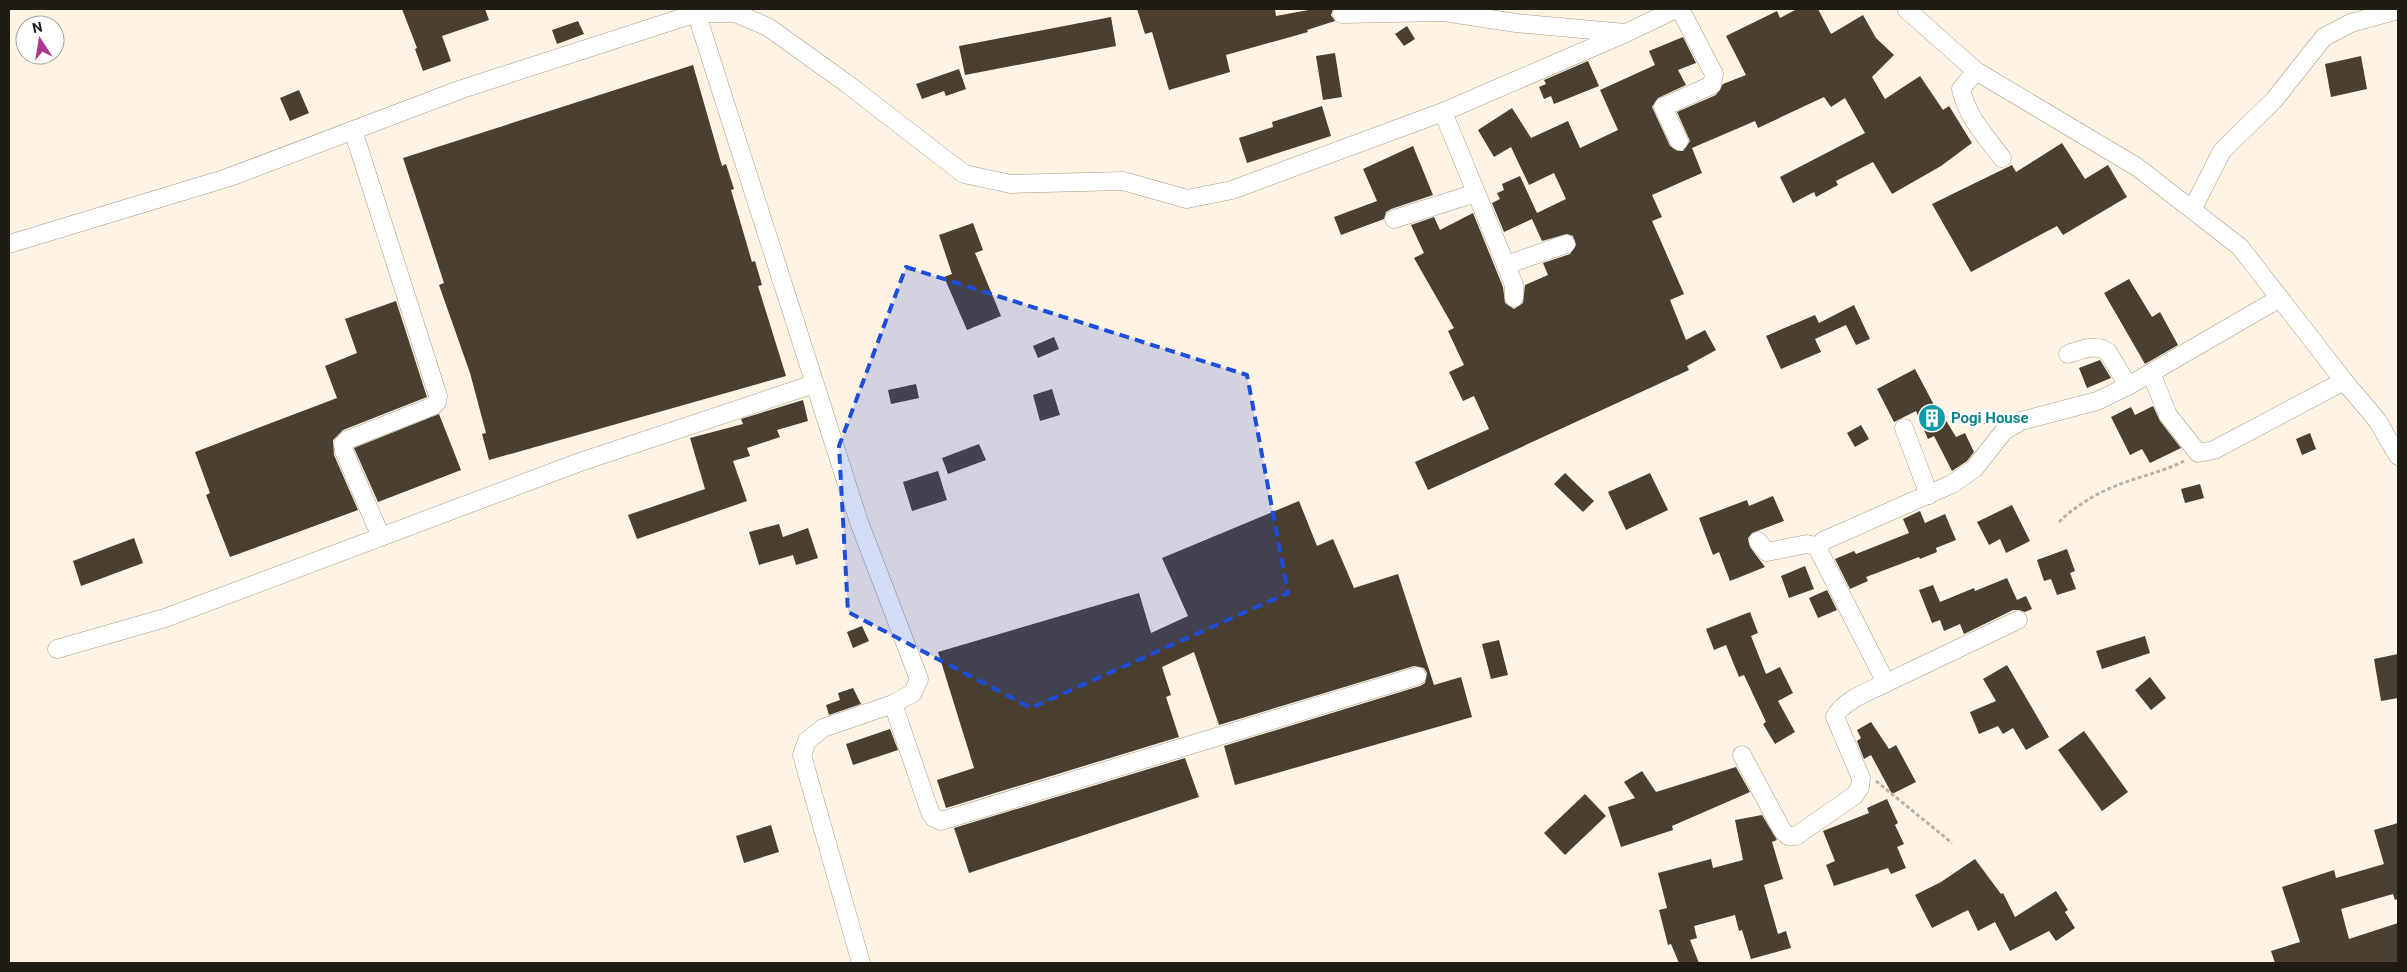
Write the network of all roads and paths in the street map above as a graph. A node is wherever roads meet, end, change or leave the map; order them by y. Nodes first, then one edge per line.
1 (1678, 9) edge
2 (1906, 9) edge
3 (2398, 10) edge
4 (696, 11) edge
5 (1342, 14) dead end
6 (1626, 33) junction
7 (1976, 71) junction
8 (1443, 112) junction
9 (353, 130) junction
10 (1680, 141) dead end
11 (2002, 158) dead end
12 (1476, 193) junction
13 (2193, 208) junction
14 (1394, 219) dead end
15 (9, 244) edge
16 (1566, 244) dead end
17 (1506, 265) junction
18 (1514, 298) dead end
19 (2280, 298) junction
20 (2068, 354) dead end
21 (2151, 373) junction
22 (2344, 381) junction
23 (814, 384) junction
24 (2128, 386) junction
25 (1904, 428) dead end
26 (2198, 453) junction
27 (2398, 456) edge
28 (1929, 495) junction
29 (2059, 522) dead end
30 (381, 538) junction
31 (1758, 541) dead end
32 (1819, 547) junction
33 (2018, 620) dead end
34 (57, 650) dead end
35 (1417, 676) dead end
36 (1886, 683) junction
37 (893, 704) junction
38 (1742, 755) dead end
39 (1861, 778) junction
40 (1952, 843) dead end
41 (861, 963) edge

1 - 6 street
1 - 10 street
2 - 7 street
3 - 13 street
4 - 8 street
4 - 9 street
4 - 23 street
5 - 6 street
6 - 8 street
7 - 11 street
7 - 13 street
8 - 12 street
9 - 15 street
9 - 30 street
12 - 14 street
12 - 17 street
13 - 19 street
16 - 17 street
17 - 18 street
19 - 21 street
19 - 22 street
20 - 24 street
21 - 24 street
21 - 26 street
22 - 26 street
22 - 27 street
23 - 30 street
23 - 37 street
24 - 28 street
25 - 28 street
26 - 29 path
28 - 32 street
30 - 34 street
31 - 32 street
32 - 36 street
33 - 36 street
35 - 37 street
36 - 39 street
37 - 41 street
38 - 39 street
39 - 40 path

